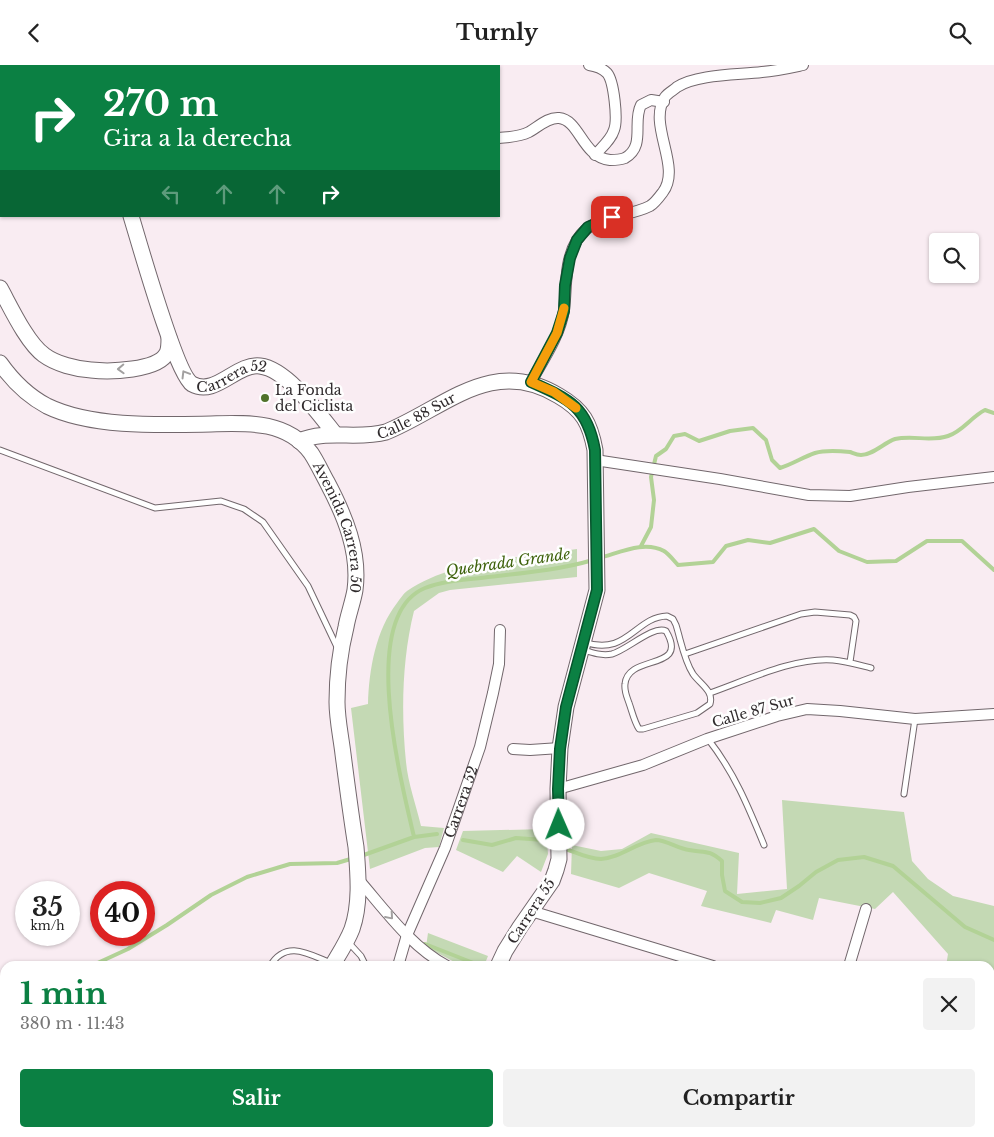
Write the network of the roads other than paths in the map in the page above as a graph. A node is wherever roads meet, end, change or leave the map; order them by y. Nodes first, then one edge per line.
1 (589, 65) edge
2 (803, 65) edge
3 (664, 102) junction
4 (500, 138) edge
5 (595, 155) junction
6 (131, 217) edge
7 (0, 288) edge
8 (169, 338) junction
9 (0, 363) edge
10 (531, 382) junction
11 (335, 434) junction
12 (300, 441) junction
13 (0, 450) edge
14 (595, 460) junction
15 (994, 477) edge
16 (500, 630) dead end
17 (582, 645) junction
18 (341, 654) junction
19 (685, 654) junction
20 (850, 662) junction
21 (871, 668) dead end
22 (710, 693) junction
23 (994, 714) edge
24 (915, 719) junction
25 (707, 739) junction
26 (513, 749) dead end
27 (560, 749) junction
28 (558, 789) junction
29 (904, 794) dead end
30 (764, 845) dead end
31 (358, 874) junction
32 (866, 909) dead end
33 (531, 911) junction
34 (407, 935) junction
35 (347, 941) junction
36 (274, 961) edge
37 (324, 961) edge
38 (335, 961) edge
39 (364, 961) edge
40 (399, 961) edge
41 (437, 961) edge
42 (500, 961) edge
43 (696, 961) edge
44 (851, 961) edge
45 (668, 1137) edge
46 (673, 1137) edge

1 - 5 street
2 - 3 street
3 - 5 street
3 - 10 street
4 - 5 street
6 - 8 street, Carrera 52
8 -> 7 street
11 -> 8 street, Carrera 52
9 - 12 street, Avenida Carrera 50
10 - 11 street, Calle 88 Sur
10 - 14 street, Carrera 55
11 - 12 street, Calle 88 Sur
12 - 18 street, Avenida Carrera 50
13 - 18 lane
14 - 15 street
14 - 17 street, Carrera 55
16 - 34 street, Carrera 52
17 - 19 lane
17 - 22 lane
17 - 27 street, Carrera 55
18 - 31 street, Avenida Carrera 50
19 - 20 lane
19 - 22 lane
20 - 21 lane
20 - 22 lane
23 - 24 street, Calle 87 Sur
24 - 25 street, Calle 87 Sur
24 - 29 lane
25 - 28 street, Calle 87 Sur
25 - 30 lane
26 - 27 street
27 - 28 street, Carrera 55
28 - 33 street, Carrera 55
31 -> 34 street
31 - 35 street, Avenida Carrera 50
32 - 44 street
33 - 42 street, Carrera 55
33 - 43 street
34 - 40 street, Carrera 52
34 - 41 street
35 - 38 street, Avenida Carrera 50
35 - 39 lane
36 - 37 lane
45 - 46 street

